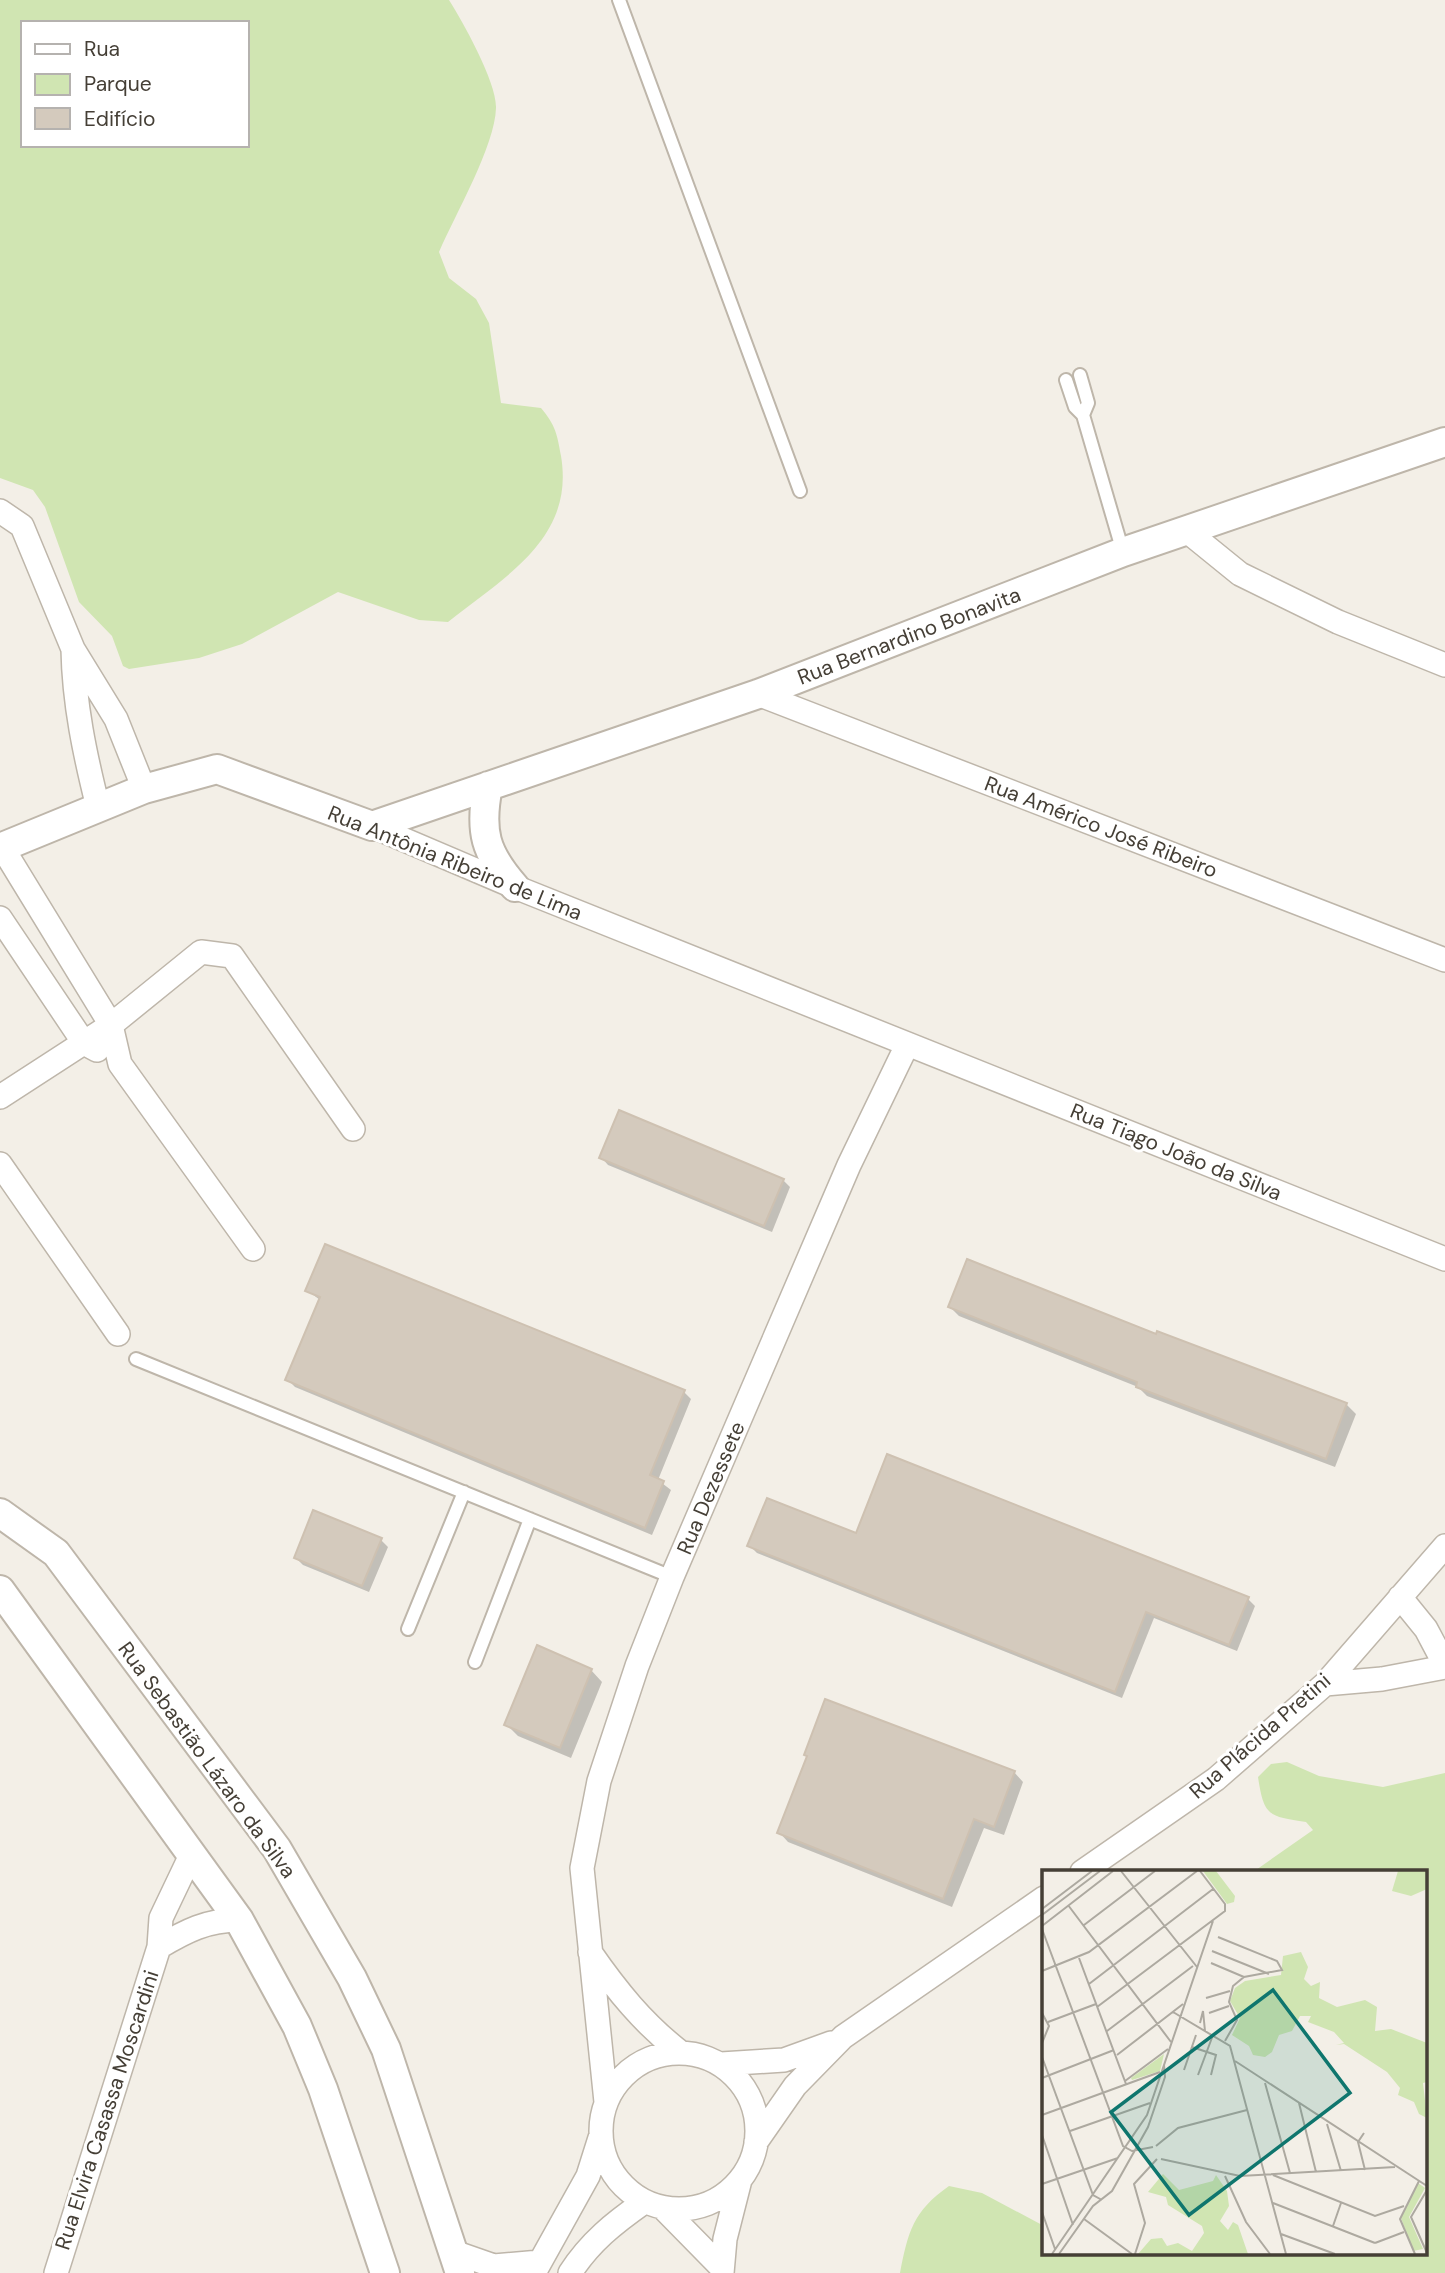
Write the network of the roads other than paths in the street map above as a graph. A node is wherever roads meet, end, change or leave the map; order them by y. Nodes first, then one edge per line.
1 (619, 0) edge
2 (1080, 375) dead end
3 (1066, 380) dead end
4 (1083, 415) junction
5 (1445, 442) edge
6 (800, 491) dead end
7 (0, 511) edge
8 (1186, 531) junction
9 (1123, 552) junction
10 (73, 649) junction
11 (1445, 665) edge
12 (758, 694) junction
13 (488, 786) junction
14 (144, 789) junction
15 (98, 807) junction
16 (372, 826) junction
17 (1, 848) edge
18 (515, 887) junction
19 (0, 918) edge
20 (1445, 960) edge
21 (111, 1025) junction
22 (84, 1043) junction
23 (907, 1045) junction
24 (120, 1064) junction
25 (0, 1097) edge
26 (353, 1129) dead end
27 (0, 1164) edge
28 (253, 1249) dead end
29 (1445, 1259) edge
30 (118, 1334) dead end
31 (136, 1359) dead end
32 (464, 1492) junction
33 (0, 1513) edge
34 (530, 1519) junction
35 (1445, 1546) edge
36 (672, 1577) junction
37 (0, 1590) edge
38 (1400, 1597) junction
39 (408, 1629) dead end
40 (475, 1662) dead end
41 (1445, 1666) edge
42 (1325, 1684) junction
43 (192, 1853) junction
44 (1085, 1870) edge
45 (1042, 1899) edge
46 (239, 1920) junction
47 (159, 1947) junction
48 (588, 1950) junction
49 (843, 2037) junction
50 (680, 2052) junction
51 (721, 2064) junction
52 (606, 2102) junction
53 (600, 2135) junction
54 (756, 2142) junction
55 (740, 2180) junction
56 (654, 2205) junction
57 (455, 2262) edge
58 (537, 2268) edge
59 (722, 2271) edge
60 (56, 2273) edge
61 (385, 2273) edge
62 (570, 2273) edge

1 - 6 lane
2 - 4 lane
3 - 4 lane
4 - 9 lane
5 - 8 street, Rua Bernardino Bonavita
7 - 10 street
8 - 9 street, Rua Bernardino Bonavita
8 - 11 street
9 - 12 street, Rua Bernardino Bonavita
10 - 14 street
10 - 15 street
12 - 13 street, Rua Bernardino Bonavita
12 - 20 street, Rua Américo José Ribeiro
13 - 16 street, Rua Bernardino Bonavita
13 - 18 street
14 - 15 street, Rua Antônia Ribeiro de Lima
14 - 16 street, Rua Antônia Ribeiro de Lima
15 - 17 street, Rua Antônia Ribeiro de Lima
16 - 18 street, Rua Antônia Ribeiro de Lima
17 - 21 street
18 - 23 street, Rua Antônia Ribeiro de Lima
19 - 22 street
21 - 22 street
21 - 24 street
21 - 26 street
22 - 24 street
22 - 25 street
23 - 29 street, Rua Tiago João da Silva
23 - 36 street, Rua Dezessete
24 - 28 street
27 - 30 street
31 - 32 lane
32 - 34 lane
32 - 39 lane
33 - 57 street, Rua Sebastião Lázaro da Silva
34 - 36 lane
34 - 40 lane
35 - 38 street, Rua Plácida Pretini
36 - 48 street, Rua Dezessete
37 - 43 street
38 - 41 street
38 - 42 street, Rua Plácida Pretini
41 - 42 street
42 - 44 street, Rua Plácida Pretini
43 - 46 street
43 - 47 street, Rua Elvira Casassa Moscardini
45 - 49 street
46 - 47 street, Rua Elvira Casassa Moscardini
46 - 61 street
47 - 60 street, Rua Elvira Casassa Moscardini
48 - 50 street
48 - 52 street, Rua Dezessete
49 - 51 street
49 - 54 street
50 - 51 street
50 - 52 street
51 - 54 street
52 - 53 street
53 - 56 street
53 - 58 street
54 - 55 street
55 - 56 street
55 - 59 street
56 - 59 street
56 - 62 street
57 - 58 street

